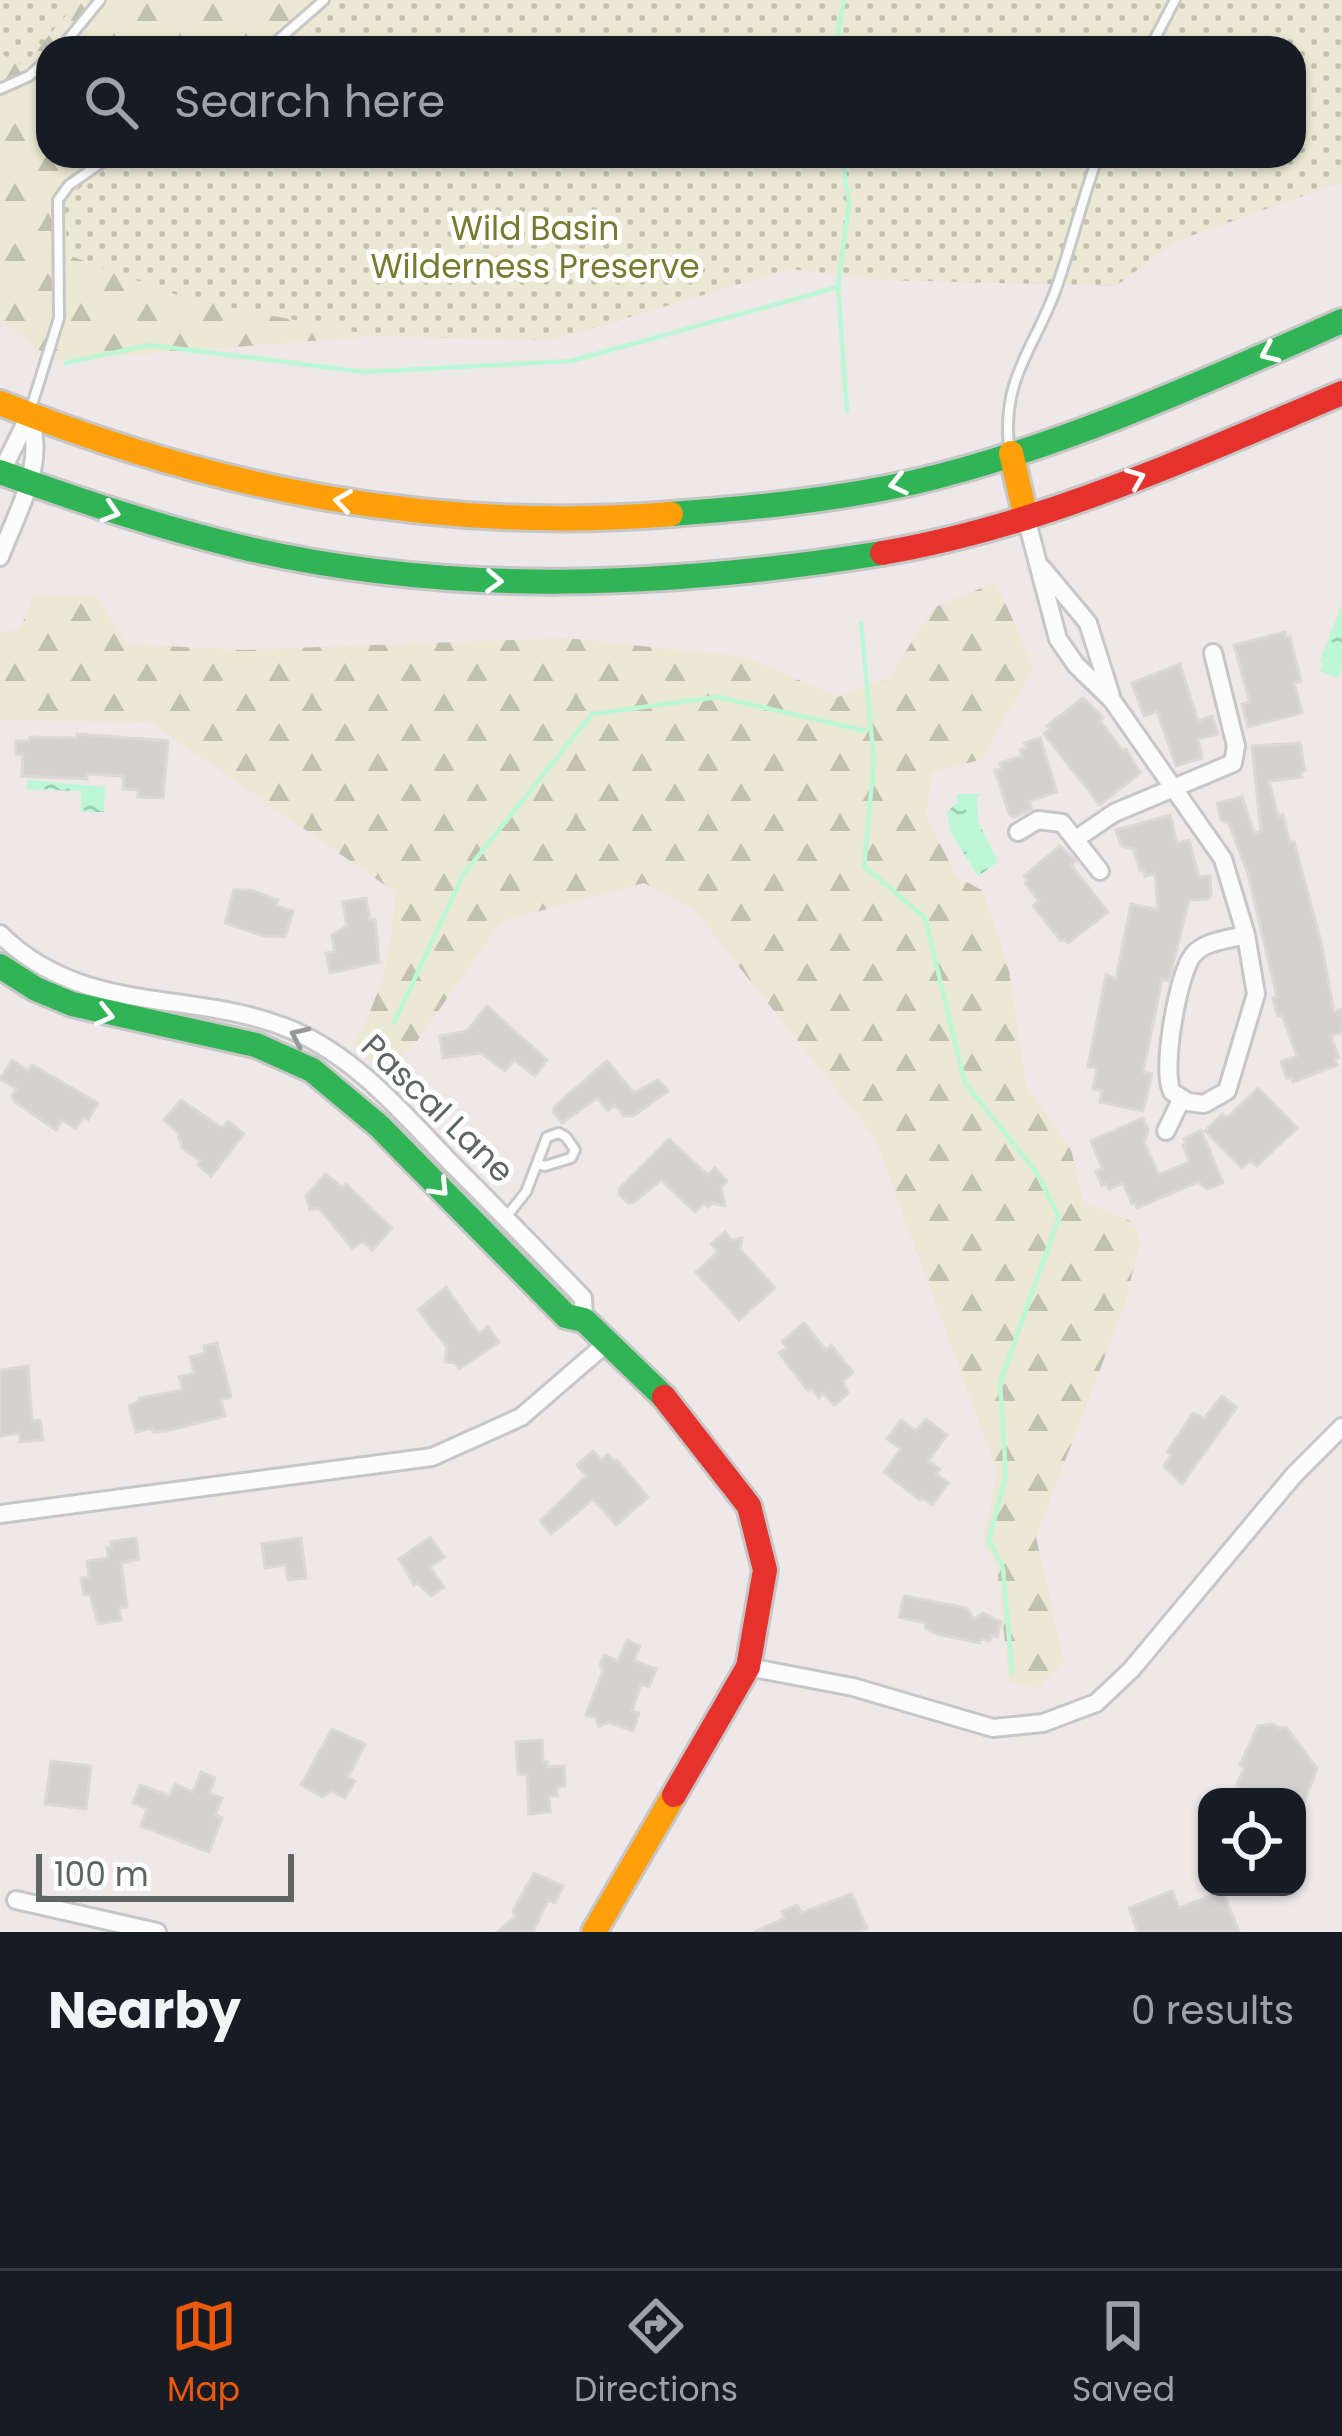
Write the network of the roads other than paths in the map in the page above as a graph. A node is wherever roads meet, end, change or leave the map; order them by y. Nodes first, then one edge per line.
1 (100, 0) edge
2 (324, 0) edge
3 (1175, 0) edge
4 (71, 36) edge
5 (283, 36) edge
6 (1156, 36) edge
7 (36, 70) edge
8 (0, 89) edge
9 (93, 168) edge
10 (1094, 168) edge
11 (1342, 321) edge
12 (1342, 393) edge
13 (0, 404) edge
14 (29, 416) junction
15 (1010, 453) junction
16 (0, 473) edge
17 (28, 484) junction
18 (1027, 518) junction
19 (0, 557) edge
20 (1039, 563) junction
21 (1088, 623) junction
22 (1058, 639) junction
23 (1213, 653) dead end
24 (1112, 700) junction
25 (1174, 789) junction
26 (1018, 832) dead end
27 (1076, 839) junction
28 (1100, 871) dead end
29 (1246, 935) junction
30 (1, 937) edge
31 (0, 965) edge
32 (162, 1014) junction
33 (1181, 1100) junction
34 (1166, 1131) dead end
35 (537, 1165) junction
36 (505, 1218) junction
37 (584, 1320) junction
38 (608, 1342) junction
39 (1342, 1426) edge
40 (0, 1514) edge
41 (748, 1666) junction
42 (16, 1900) dead end
43 (157, 1932) edge
44 (595, 1932) edge

1 - 4 lane
2 - 5 lane
3 - 6 lane
7 - 8 lane
9 - 14 lane
10 - 15 lane
11 -> 15 main road
18 -> 12 main road
13 - 14 main road
15 -> 14 main road
14 - 16 street
14 - 17 street
15 - 18 main road
16 - 17 main road
17 -> 18 main road
17 - 19 street
18 - 20 street
20 - 21 street
20 - 22 street
21 - 22 street
21 - 24 street
22 - 24 street
23 - 25 street
24 - 25 street
25 - 27 street
25 - 29 street
26 - 27 street
27 - 28 street
29 - 33 street
29 - 33 street
30 - 32 street, Pascal Lane
31 -> 32 main road, Pascal Lane
36 -> 32 street, Pascal Lane
32 -> 37 main road, Pascal Lane
33 - 34 street
35 - 35 lane
35 - 36 lane
36 - 37 street, Pascal Lane
37 - 38 main road, Pascal Lane
38 - 40 street
38 - 41 main road, Pascal Lane
39 - 41 street
41 - 44 main road, Pascal Lane
42 - 43 street

